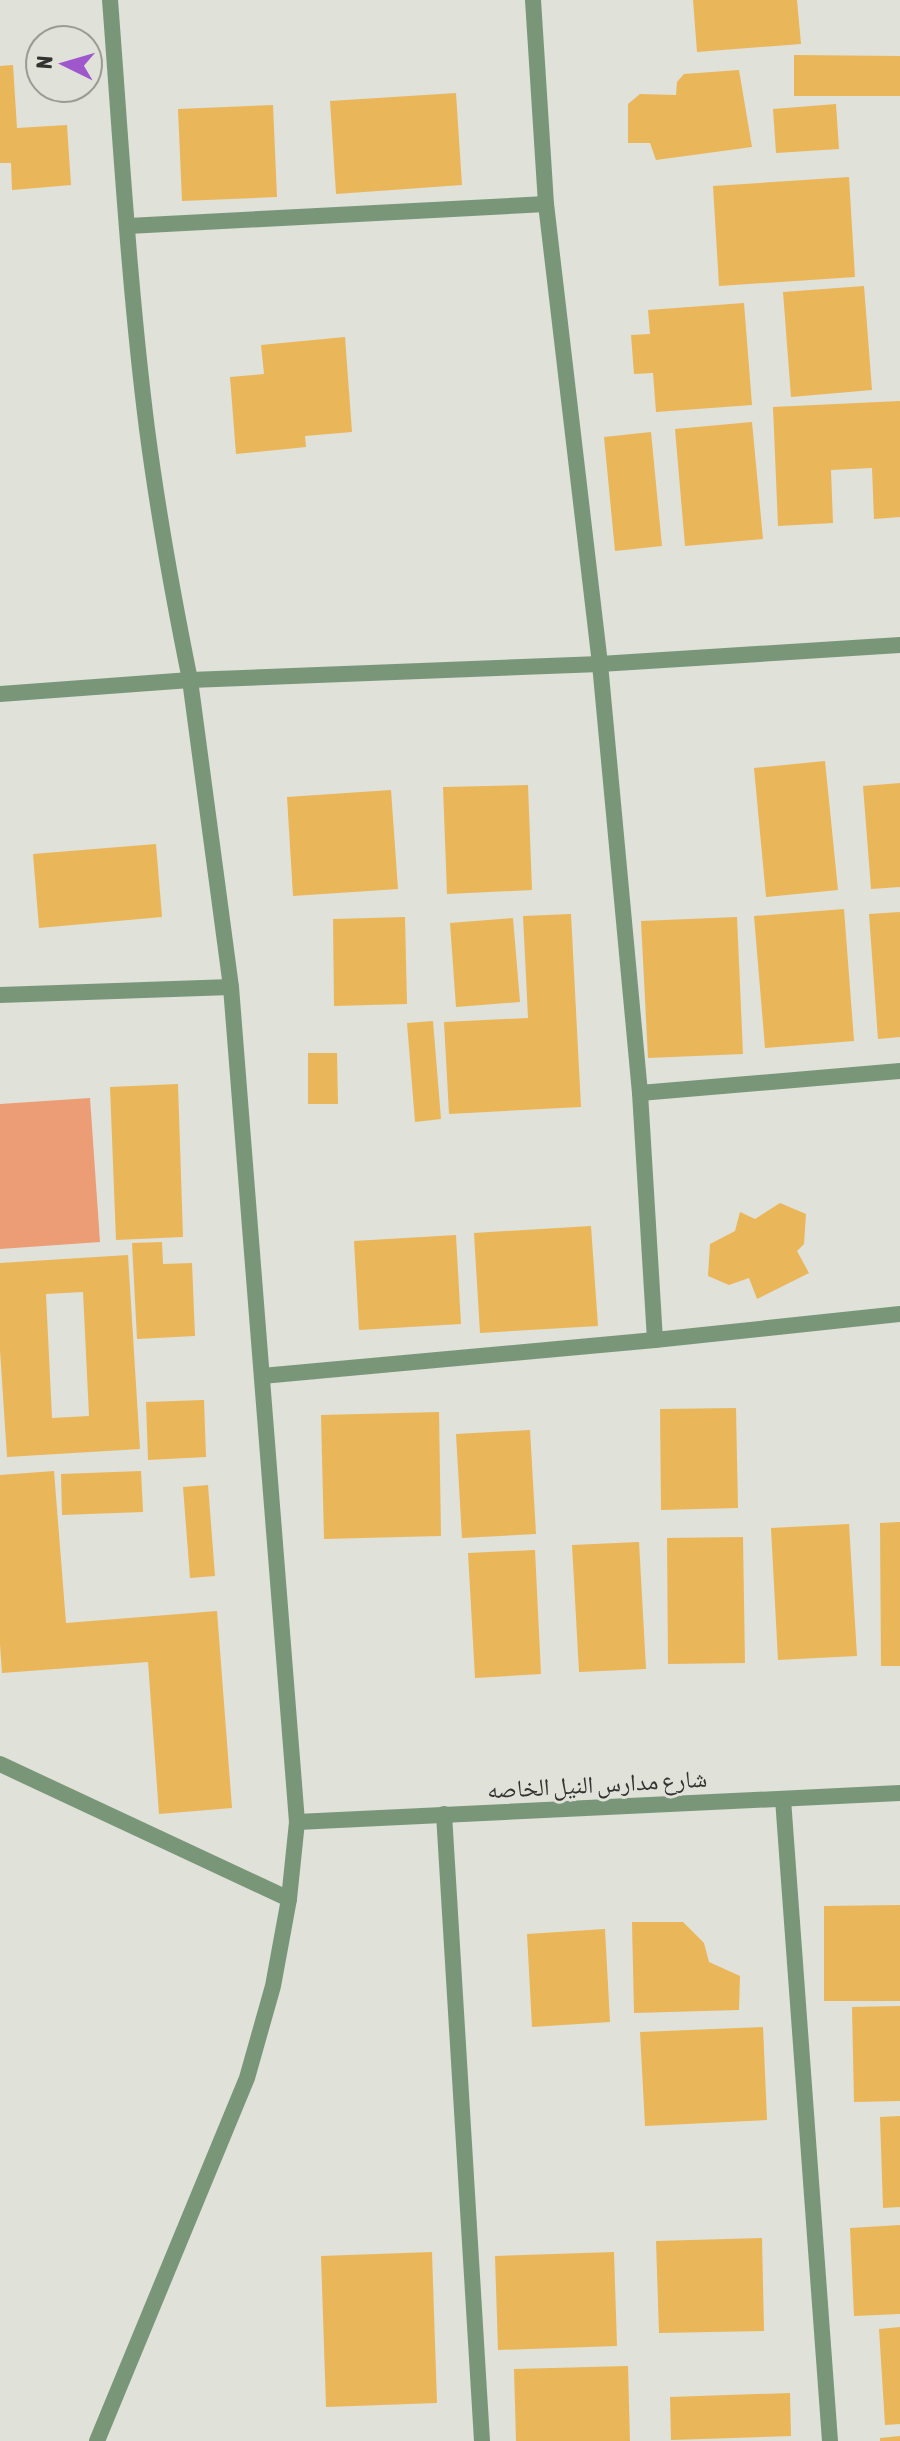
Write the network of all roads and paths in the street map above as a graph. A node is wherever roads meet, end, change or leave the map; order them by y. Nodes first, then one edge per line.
1 (110, 0) edge
2 (533, 0) edge
3 (546, 204) junction
4 (128, 226) junction
5 (900, 645) edge
6 (600, 664) junction
7 (190, 680) junction
8 (0, 694) edge
9 (231, 987) junction
10 (0, 995) edge
11 (900, 1071) edge
12 (640, 1093) junction
13 (900, 1314) edge
14 (655, 1340) junction
15 (262, 1376) junction
16 (0, 1764) edge
17 (900, 1793) edge
18 (783, 1799) junction
19 (444, 1814) junction
20 (297, 1822) junction
21 (289, 1899) junction
22 (97, 2441) edge
23 (482, 2441) edge
24 (830, 2441) edge

1 - 4 street
2 - 3 street
3 - 4 street
3 - 6 street
4 - 7 street
5 - 6 street
6 - 7 street
6 - 12 street
7 - 8 street
7 - 9 street
9 - 10 street
9 - 15 street
11 - 12 street
12 - 14 street
13 - 14 street
14 - 15 street
15 - 20 street
16 - 21 street
17 - 18 street, شارع مدارس النيل الخاصه
18 - 19 street, شارع مدارس النيل الخاصه
18 - 24 street
19 - 20 street, شارع مدارس النيل الخاصه
19 - 23 street
20 - 21 street
21 - 22 street

